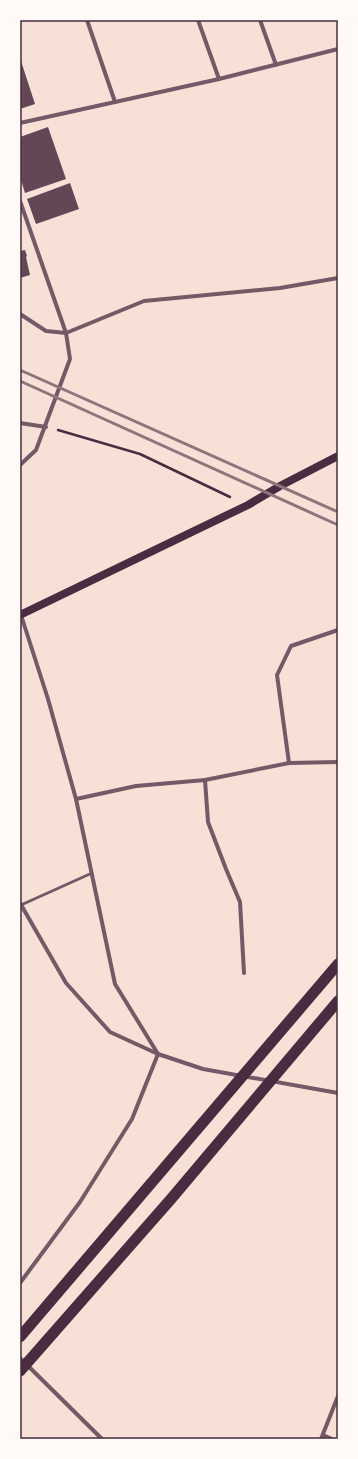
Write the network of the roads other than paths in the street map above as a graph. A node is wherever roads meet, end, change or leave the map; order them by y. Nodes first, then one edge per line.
1 (87, 20) edge
2 (198, 20) edge
3 (260, 20) edge
4 (338, 49) edge
5 (276, 65) junction
6 (219, 79) junction
7 (115, 102) junction
8 (20, 122) edge
9 (20, 201) edge
10 (338, 278) edge
11 (20, 314) edge
12 (66, 333) junction
13 (20, 423) edge
14 (46, 427) junction
15 (338, 456) edge
16 (20, 465) edge
17 (21, 615) edge
18 (338, 630) edge
19 (338, 762) edge
20 (289, 763) junction
21 (205, 780) junction
22 (76, 799) junction
23 (92, 873) junction
24 (20, 904) edge
25 (338, 964) edge
26 (244, 973) dead end
27 (338, 1001) edge
28 (158, 1054) junction
29 (338, 1093) edge
30 (20, 1283) edge
31 (20, 1337) edge
32 (22, 1364) edge
33 (338, 1396) edge
34 (322, 1437) edge
35 (102, 1439) edge
36 (332, 1439) edge

1 - 7 street
2 - 6 street
3 - 5 street
4 - 5 street
5 - 6 street
6 - 7 street
7 - 8 street
9 - 12 street
10 - 12 street
11 - 12 street
12 - 14 street
13 - 14 street
14 - 16 street
15 - 17 main road
17 - 22 street
18 - 20 street
19 - 20 street
20 - 21 street
21 - 22 street
21 - 26 street
22 - 23 street
23 - 24 lane
23 - 28 street
24 - 28 street
25 - 31 highway
27 - 32 highway
28 - 29 street
28 - 30 street
32 - 35 street
33 - 34 street
34 - 36 street

